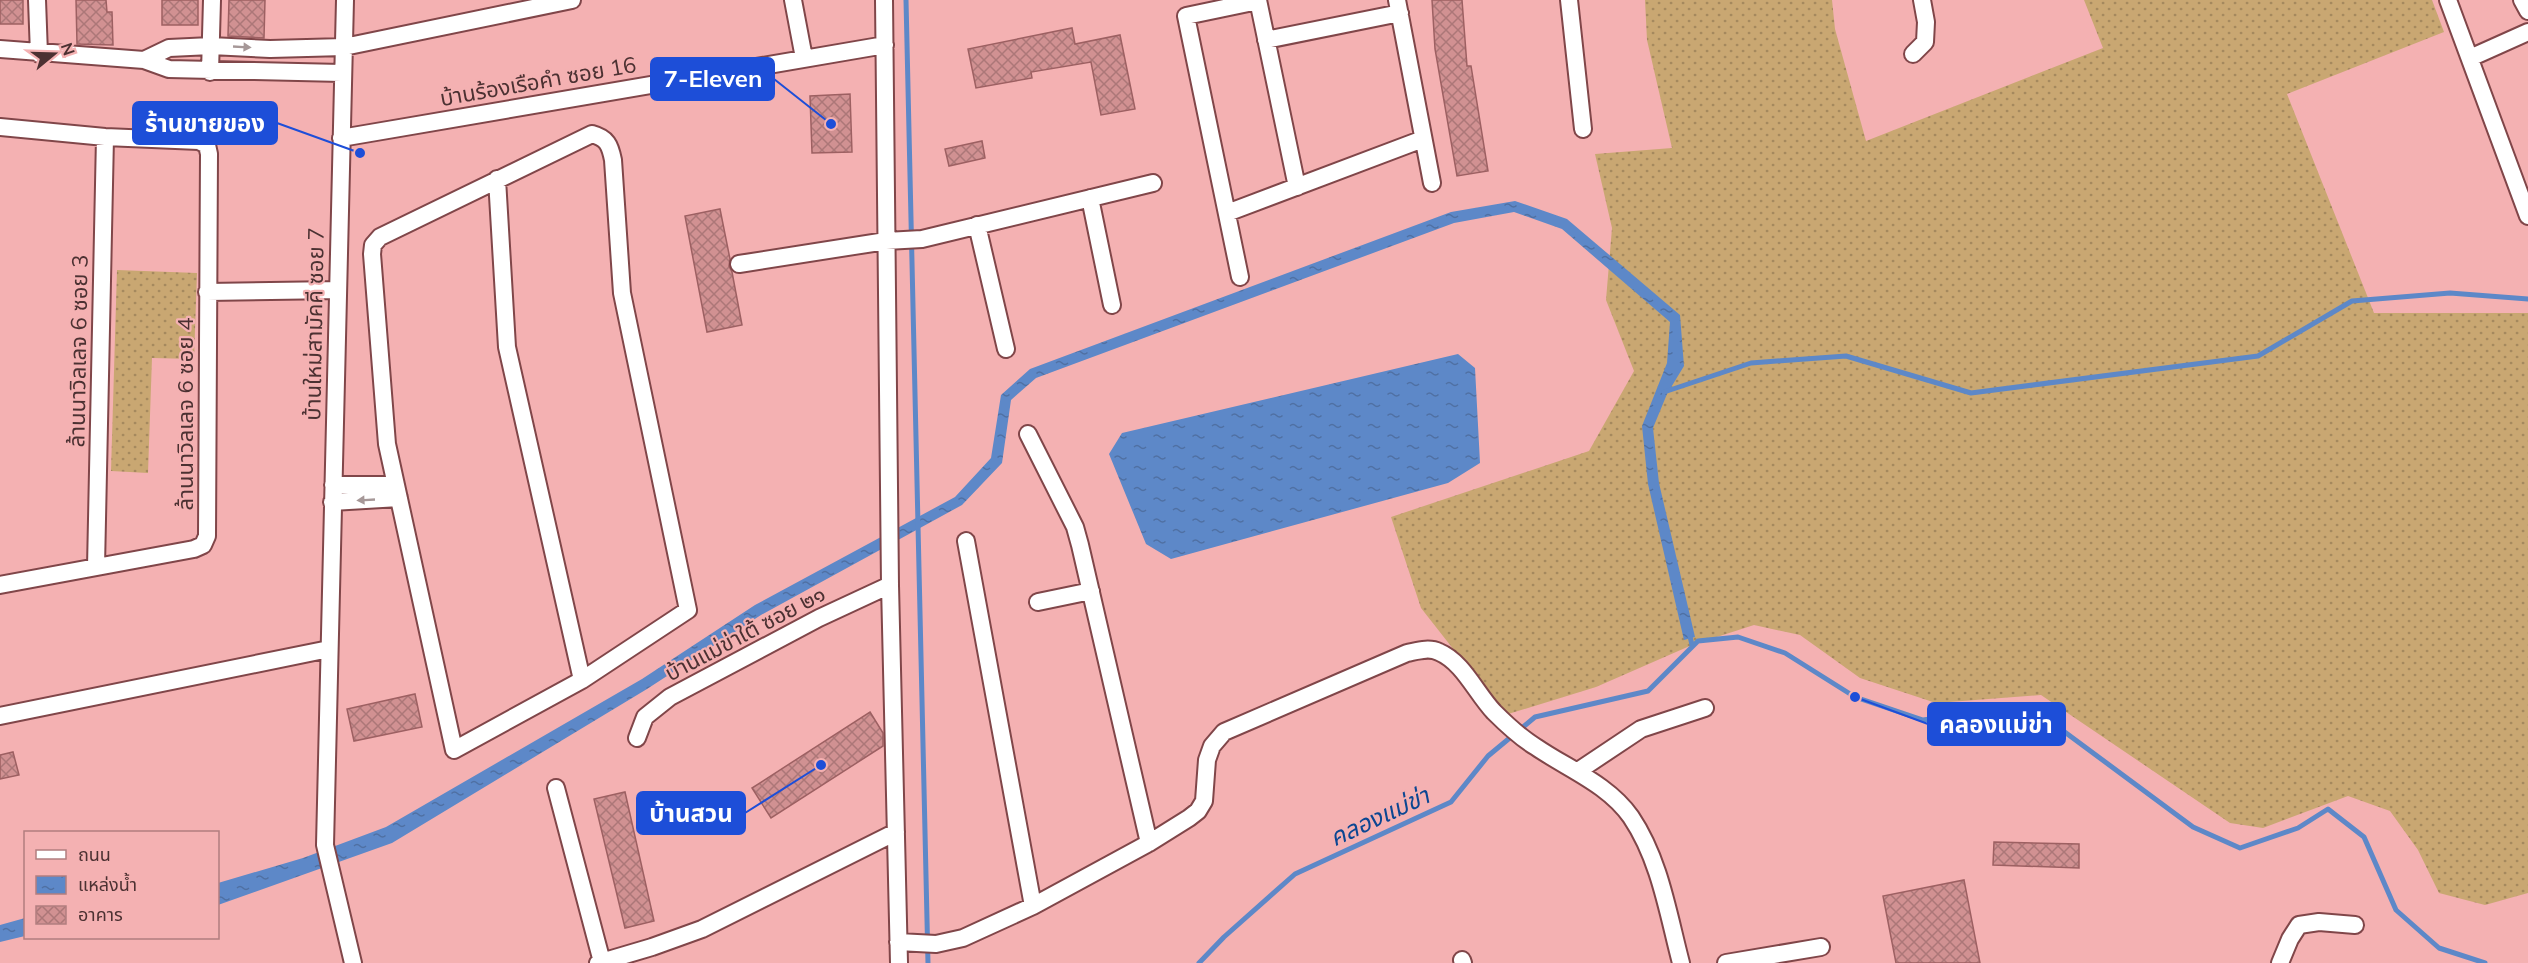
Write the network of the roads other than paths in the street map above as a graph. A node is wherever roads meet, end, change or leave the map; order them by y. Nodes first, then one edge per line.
1 (37, 0) edge
2 (212, 0) edge
3 (345, 0) edge
4 (572, 0) edge
5 (793, 0) edge
6 (884, 0) edge
7 (1569, 0) edge
8 (1922, 0) edge
9 (2448, 0) edge
10 (2522, 0) edge
11 (1258, 1) edge
12 (551, 2) edge
13 (1398, 6) edge
14 (2528, 11) edge
15 (2528, 32) edge
16 (1266, 40) junction
17 (885, 45) junction
18 (211, 46) junction
19 (344, 47) junction
20 (0, 50) edge
21 (39, 54) junction
22 (1913, 54) dead end
23 (804, 58) junction
24 (2470, 58) junction
25 (144, 60) junction
26 (210, 72) junction
27 (342, 74) junction
28 (0, 127) edge
29 (1583, 129) dead end
30 (105, 137) junction
31 (341, 138) junction
32 (1423, 139) junction
33 (497, 179) junction
34 (1153, 183) dead end
35 (1432, 183) dead end
36 (1296, 187) junction
37 (1090, 198) junction
38 (1227, 213) junction
39 (2528, 216) edge
40 (977, 225) junction
41 (886, 241) junction
42 (739, 264) dead end
43 (1240, 277) dead end
44 (338, 290) junction
45 (207, 292) junction
46 (1112, 305) dead end
47 (1006, 349) dead end
48 (1028, 434) dead end
49 (333, 485) junction
50 (398, 492) junction
51 (332, 502) junction
52 (966, 541) dead end
53 (96, 567) junction
54 (0, 585) edge
55 (890, 585) junction
56 (1091, 591) junction
57 (1038, 602) dead end
58 (329, 649) junction
59 (582, 680) junction
60 (1706, 708) dead end
61 (0, 716) edge
62 (637, 738) dead end
63 (1578, 771) junction
64 (556, 788) dead end
65 (896, 832) junction
66 (1149, 843) junction
67 (1033, 906) junction
68 (2355, 925) dead end
69 (898, 942) junction
70 (1821, 947) dead end
71 (353, 963) edge
72 (600, 963) edge
73 (899, 963) edge
74 (1681, 963) edge
75 (1726, 963) edge
76 (2280, 963) edge

1 - 21 street
2 - 18 street
3 - 19 street, บ้านใหม่สามัคคี ซอย 7
4 - 12 street
5 - 23 street
6 - 17 street
7 - 29 street
8 - 22 street
9 - 24 street
10 - 14 street
11 - 16 street
11 - 38 street
12 - 19 street
13 - 16 street
13 - 32 street
15 - 24 street
16 - 36 street
17 - 23 street, บ้านร้องเรือคำ ซอย 16
17 - 41 street
18 -> 19 street
18 - 25 street
18 - 26 street
19 - 27 street, บ้านใหม่สามัคคี ซอย 7
20 - 21 street
21 - 25 street
23 - 31 street, บ้านร้องเรือคำ ซอย 16
24 - 39 street
25 - 26 street
26 - 27 street
27 - 31 street, บ้านใหม่สามัคคี ซอย 7
28 - 30 street
30 - 45 street, ล้านนาวิลเลจ 6 ซอย 4
30 - 53 street, ล้านนาวิลเลจ 6 ซอย 3
31 - 44 street, บ้านใหม่สามัคคี ซอย 7
32 - 35 street
32 - 36 street
33 - 50 street
33 - 59 street
33 - 59 street
34 - 37 street
36 - 38 street
37 - 40 street
37 - 46 street
38 - 43 street
40 - 41 street
40 - 47 street
41 - 42 street
41 - 55 street
44 - 45 street
44 - 49 street, บ้านใหม่สามัคคี ซอย 7
45 - 53 street, ล้านนาวิลเลจ 6 ซอย 4
48 - 56 street
49 - 50 street
49 - 51 street, บ้านใหม่สามัคคี ซอย 7
50 -> 51 street
50 - 59 street
51 - 58 street, บ้านใหม่สามัคคี ซอย 7
52 - 67 street
53 - 54 street
55 - 62 street, บ้านแม่ข่าใต้ ซอย ๒๑
55 - 65 street
56 - 57 street
56 - 66 street
58 - 61 street
58 - 71 street, บ้านใหม่สามัคคี ซอย 7
60 - 63 street
63 - 66 street
63 - 74 street
64 - 72 street
65 - 69 street
65 - 72 street
66 - 67 street
67 - 69 street
68 - 76 street
69 - 73 street
70 - 75 street

